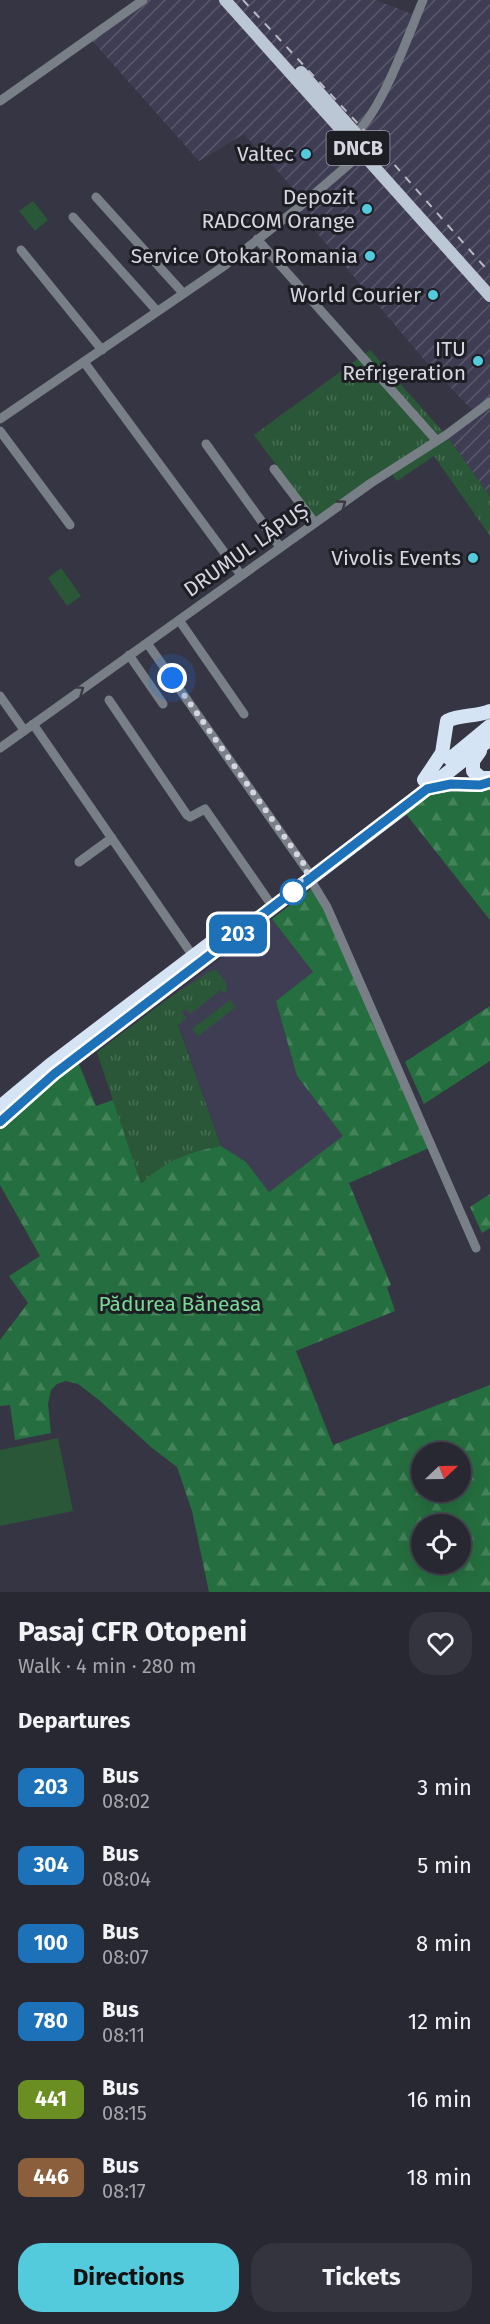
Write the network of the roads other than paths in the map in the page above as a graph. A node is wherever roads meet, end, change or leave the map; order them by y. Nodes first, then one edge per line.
1 (143, 0) edge
2 (225, 0) edge
3 (236, 0) edge
4 (423, 0) edge
5 (1, 98) edge
6 (356, 133) junction
7 (362, 153) junction
8 (96, 197) dead end
9 (73, 217) dead end
10 (257, 239) junction
11 (21, 250) dead end
12 (490, 284) edge
13 (183, 293) junction
14 (490, 296) edge
15 (157, 311) junction
16 (102, 350) junction
17 (84, 362) junction
18 (490, 402) edge
19 (0, 419) edge
20 (0, 431) edge
21 (437, 441) junction
22 (206, 444) dead end
23 (274, 469) dead end
24 (315, 523) junction
25 (70, 525) dead end
26 (280, 547) junction
27 (241, 575) junction
28 (179, 620) junction
29 (147, 643) junction
30 (129, 655) junction
31 (0, 696) edge
32 (109, 700) dead end
33 (164, 704) dead end
34 (490, 711) edge
35 (244, 714) dead end
36 (451, 719) junction
37 (33, 724) junction
38 (490, 727) edge
39 (24, 730) junction
40 (490, 740) edge
41 (0, 748) edge
42 (490, 780) edge
43 (426, 784) junction
44 (112, 838) junction
45 (79, 862) dead end
46 (309, 875) junction
47 (268, 900) junction
48 (193, 956) junction
49 (0, 1107) edge
50 (0, 1122) edge
51 (476, 1248) dead end

1 - 5 street
2 - 7 main road, DNCB
3 - 6 main road, DNCB
4 - 6 street
6 - 12 main road, DNCB
7 - 10 street
7 - 14 main road, DNCB
8 - 13 street
9 - 15 street
10 - 13 street
10 - 21 street
11 - 16 street
13 - 15 street
15 - 16 street
16 - 17 street
17 - 19 street
17 - 27 street
18 - 21 street, DRUMUL LĂPUȘ
20 - 25 street
24 -> 21 street, DRUMUL LĂPUȘ
22 - 26 street
23 - 24 street
24 - 26 street, DRUMUL LĂPUȘ
26 - 27 street, DRUMUL LĂPUȘ
27 - 28 street, DRUMUL LĂPUȘ
28 - 29 street, DRUMUL LĂPUȘ
28 - 35 street
29 - 30 street, DRUMUL LĂPUȘ
29 - 46 street
30 - 33 street
37 -> 30 street, DRUMUL LĂPUȘ
31 - 39 street
32 - 47 street
34 - 36 highway
36 - 38 highway
36 - 43 highway
37 - 39 street, DRUMUL LĂPUȘ
37 - 44 street
38 - 43 highway
39 - 41 street, DRUMUL LĂPUȘ
40 - 42 highway
40 - 43 highway
42 - 43 highway
43 - 46 highway
44 - 45 street
44 - 48 street
46 - 47 highway
46 - 50 highway
46 - 51 street
47 - 48 highway
48 - 49 highway

